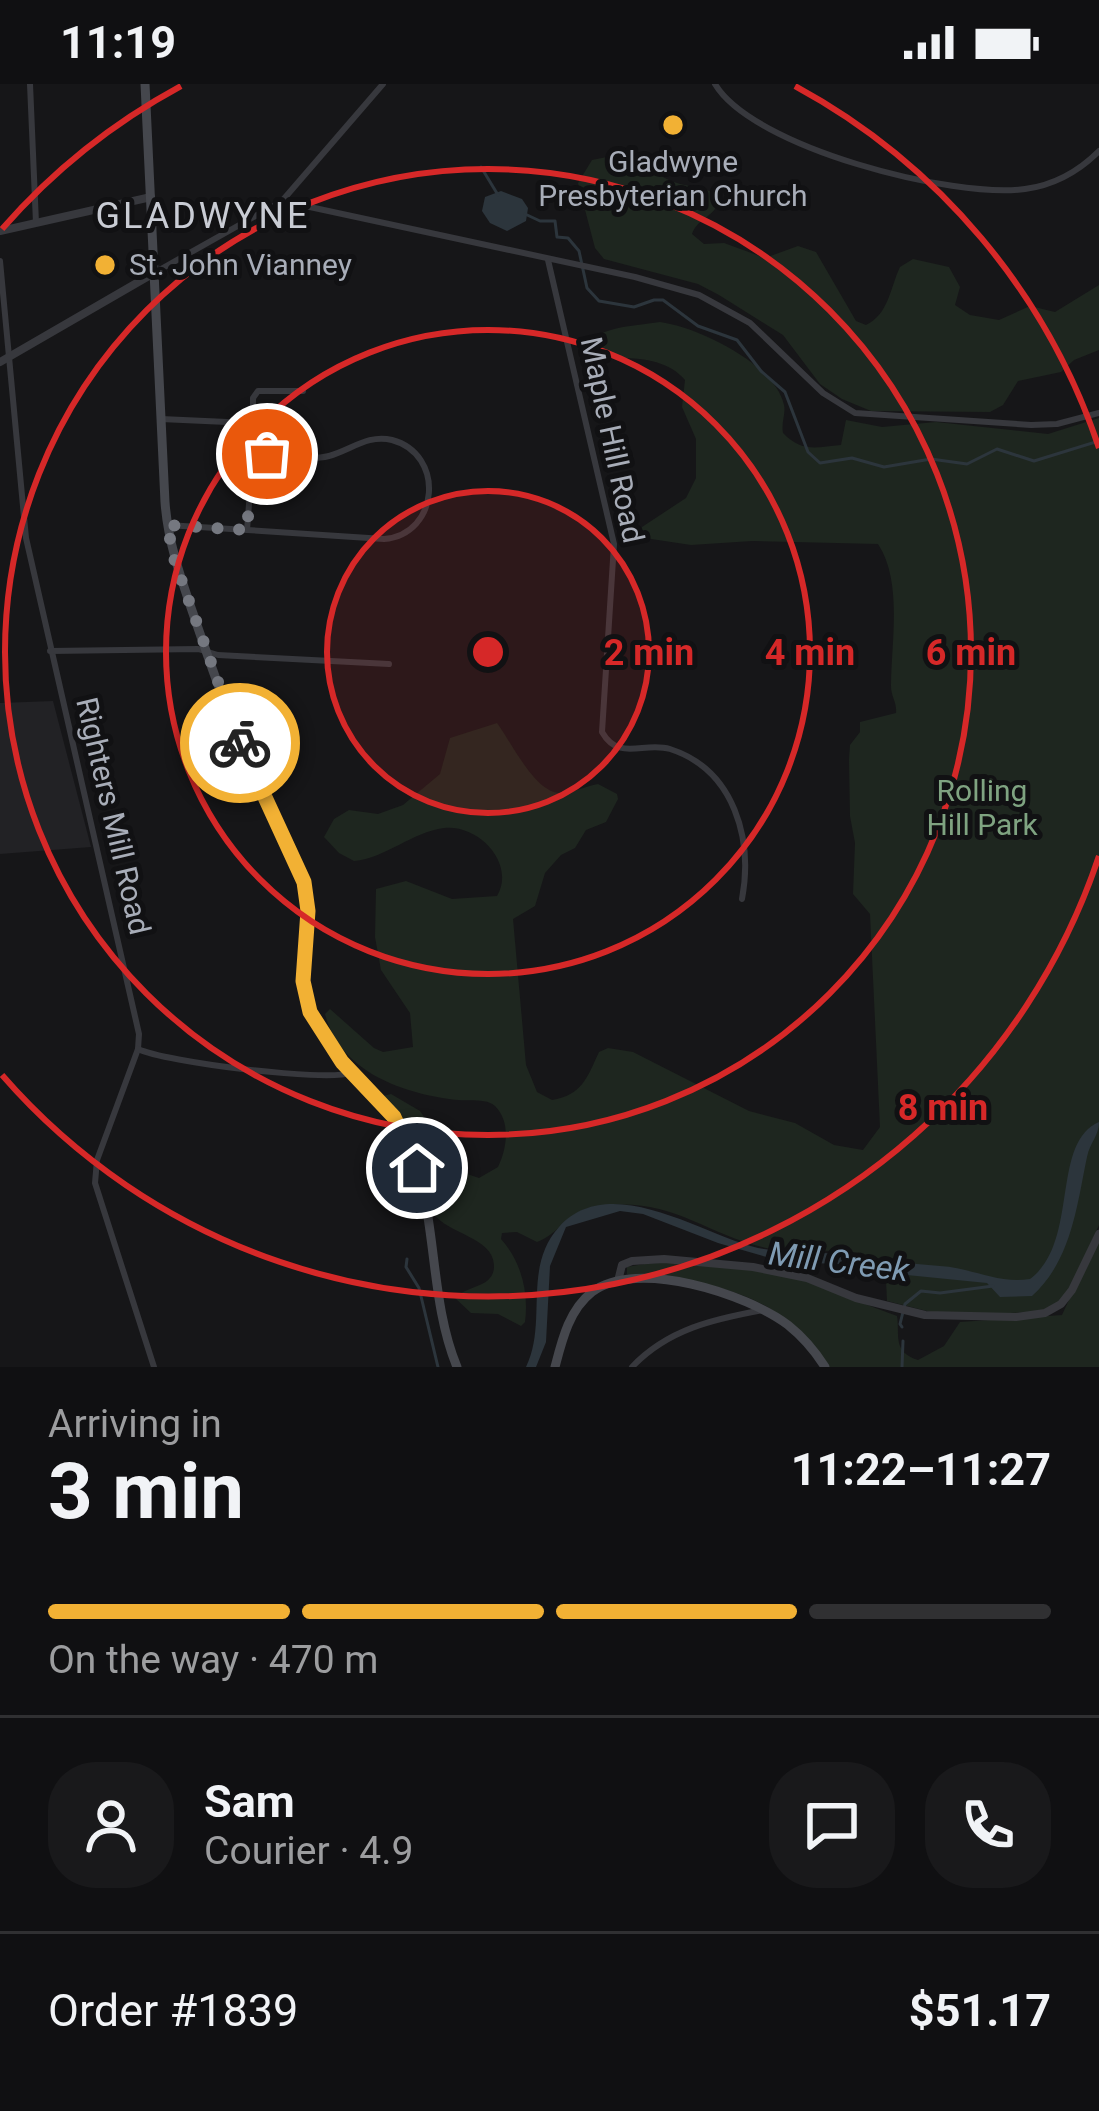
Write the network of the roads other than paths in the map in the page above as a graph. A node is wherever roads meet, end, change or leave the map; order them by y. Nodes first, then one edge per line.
1 (30, 84) edge
2 (145, 84) edge
3 (383, 84) edge
4 (715, 84) edge
5 (1099, 151) edge
6 (151, 197) junction
7 (282, 201) junction
8 (36, 223) junction
9 (0, 231) edge
10 (548, 259) junction
11 (0, 260) edge
12 (154, 273) junction
13 (11, 356) junction
14 (0, 362) edge
15 (303, 391) dead end
16 (1099, 413) edge
17 (161, 419) junction
18 (167, 525) junction
19 (247, 530) junction
20 (50, 651) junction
21 (206, 651) junction
22 (389, 664) dead end
23 (742, 899) dead end
24 (138, 1049) junction
25 (351, 1073) junction
26 (1099, 1234) edge
27 (618, 1281) junction
28 (764, 1310) junction
29 (154, 1367) edge
30 (458, 1367) edge
31 (555, 1367) edge
32 (632, 1367) edge
33 (825, 1367) edge

1 - 8 street
2 - 6 main road
3 - 7 street
4 - 5 street
6 - 8 street
6 - 12 main road
7 - 10 street
7 - 12 street
8 - 9 street
10 - 16 street
10 - 23 street, Maple Hill Road
11 - 13 street, Righters Mill Road
12 - 13 street
12 - 17 main road
13 - 14 street
13 - 20 street, Righters Mill Road
15 - 17 street
17 - 18 main road
18 - 19 street
18 - 21 main road
19 - 19 street
20 - 21 street
20 - 24 street, Righters Mill Road
21 - 22 street
21 - 25 main road
24 - 25 street
24 - 29 street, Righters Mill Road
25 - 30 main road
26 - 27 street
27 - 28 main road
27 - 31 main road
28 - 32 street
28 - 33 main road

